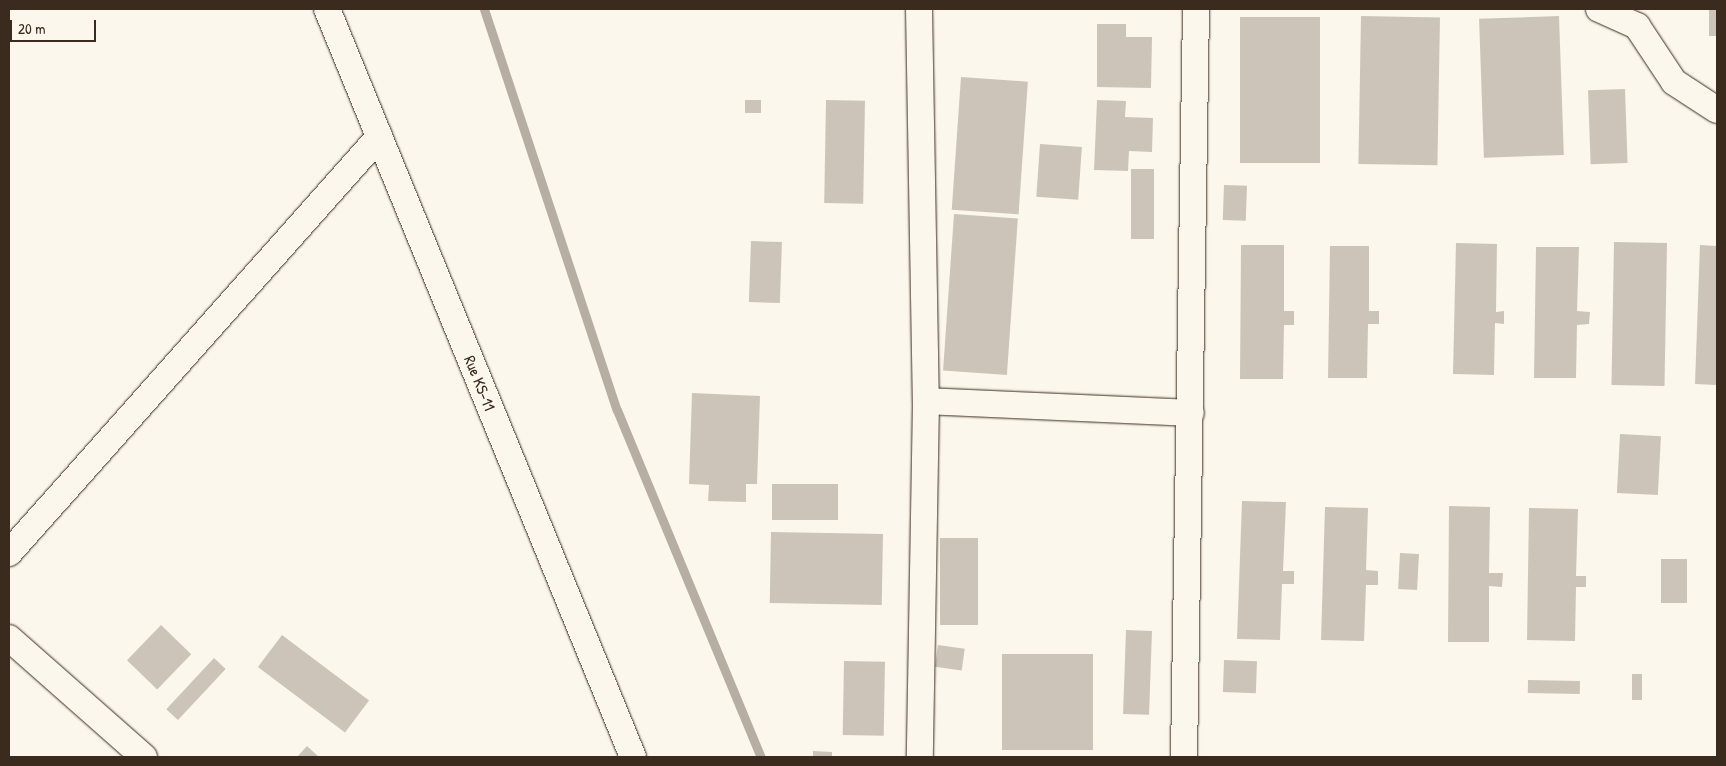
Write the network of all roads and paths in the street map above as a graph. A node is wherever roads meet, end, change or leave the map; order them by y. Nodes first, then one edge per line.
1 (327, 9) edge
2 (919, 9) edge
3 (1196, 9) edge
4 (1599, 9) edge
5 (1717, 110) edge
6 (379, 137) junction
7 (926, 401) junction
8 (1192, 413) junction
9 (9, 553) edge
10 (9, 638) edge
11 (144, 757) edge
12 (633, 757) edge
13 (920, 757) edge
14 (1184, 757) edge

1 - 6 street, Rue KS-11
2 - 7 street
3 - 8 street
4 - 5 street
6 - 9 street
6 - 12 street, Rue KS-11
7 - 8 street
7 - 13 street
8 - 14 street
10 - 11 street

